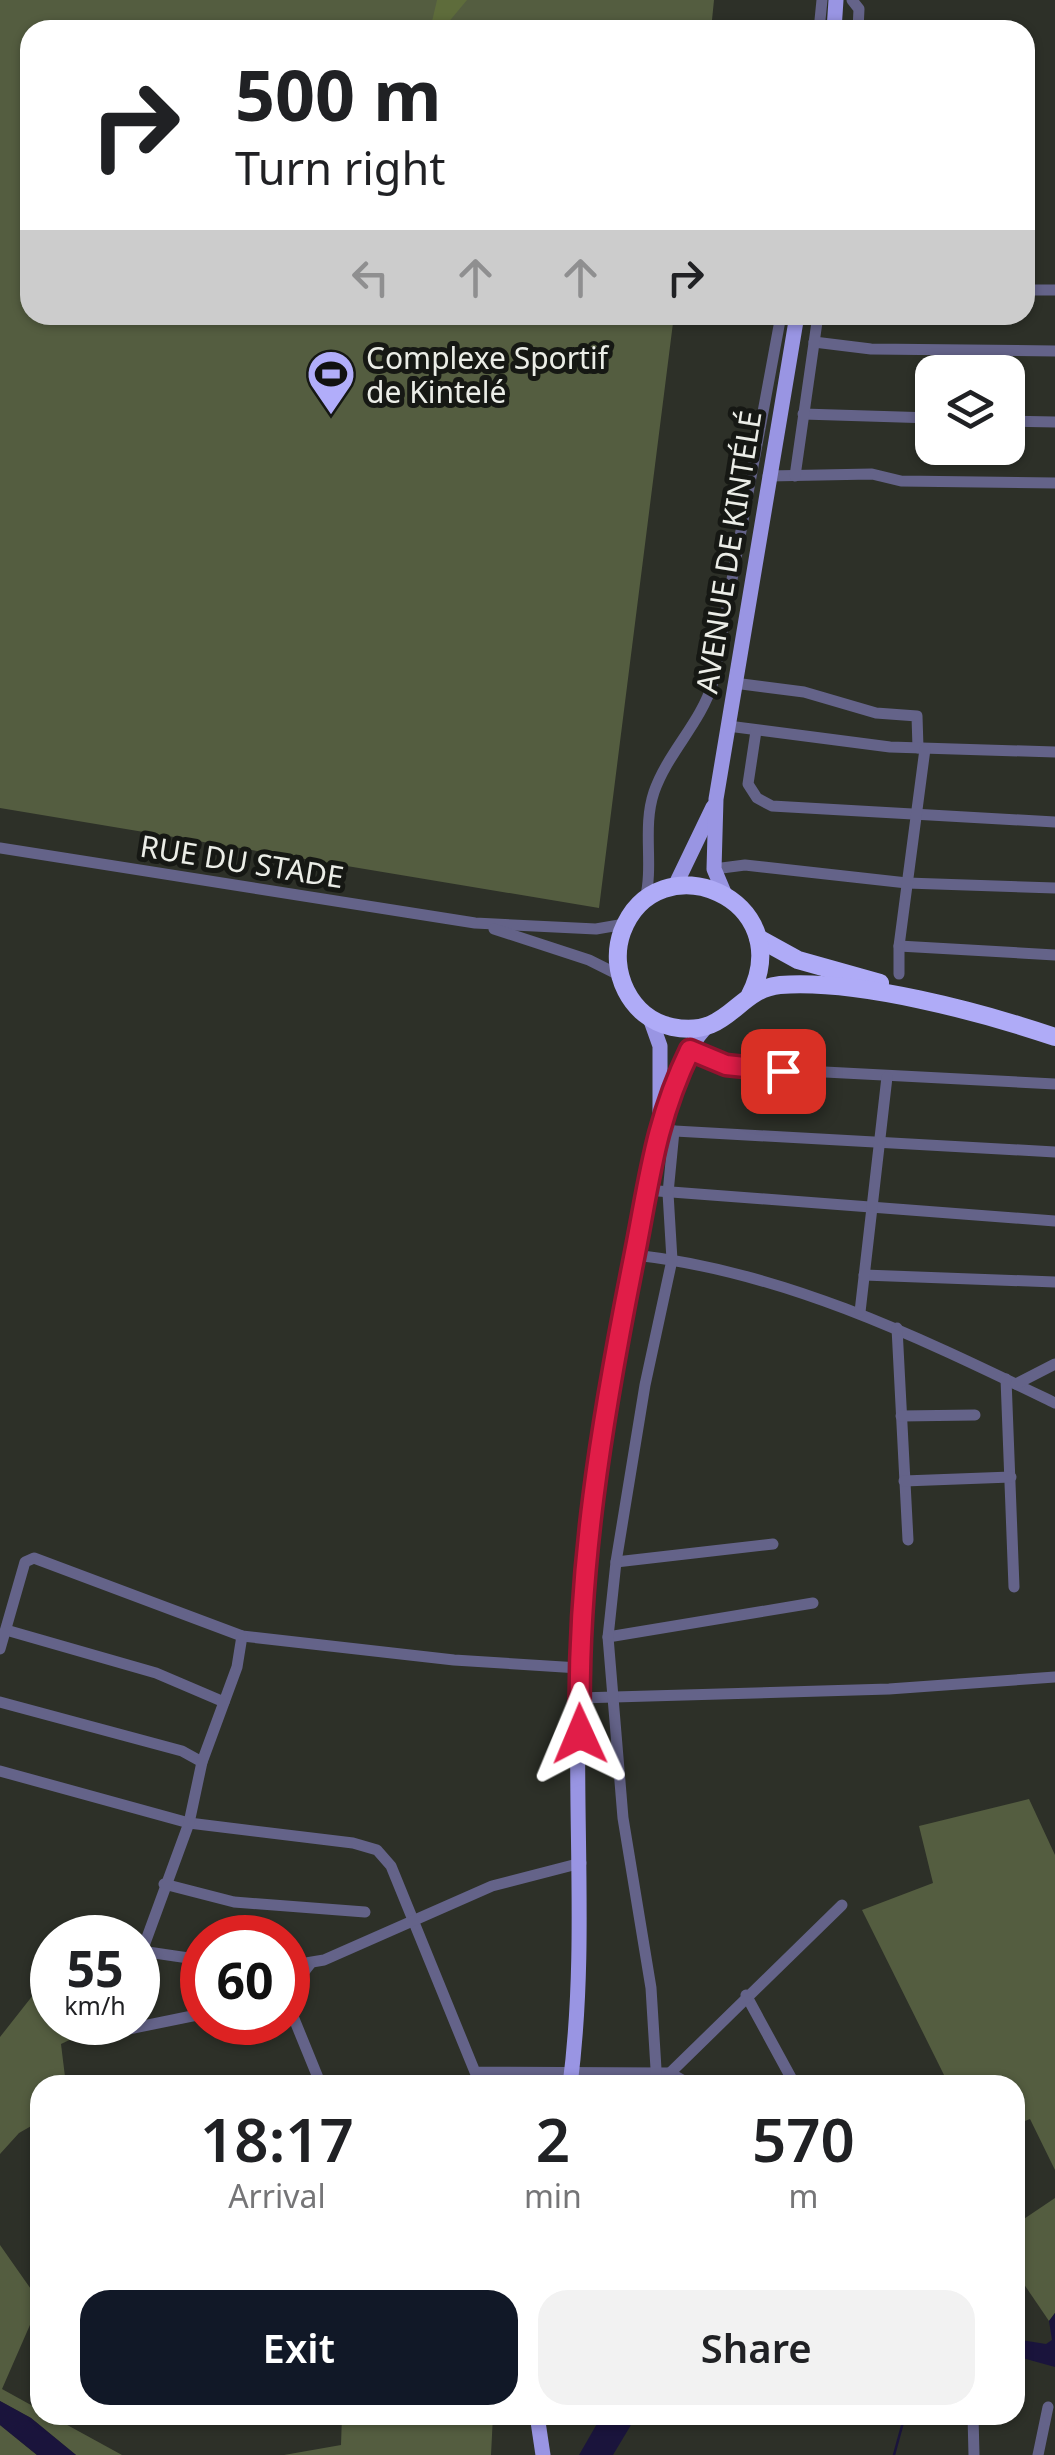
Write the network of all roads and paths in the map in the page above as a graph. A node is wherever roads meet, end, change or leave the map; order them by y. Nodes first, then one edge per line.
1 (780, 325) edge
2 (795, 325) edge
3 (817, 325) edge
4 (814, 342) junction
5 (1055, 351) edge
6 (802, 414) junction
7 (915, 417) edge
8 (1025, 421) edge
9 (1055, 422) edge
10 (768, 476) junction
11 (796, 476) junction
12 (1055, 483) edge
13 (734, 683) junction
14 (728, 726) junction
15 (756, 731) junction
16 (921, 749) junction
17 (1055, 752) edge
18 (716, 799) junction
19 (918, 816) junction
20 (1055, 822) edge
21 (0, 848) edge
22 (714, 868) junction
23 (907, 882) junction
24 (675, 886) junction
25 (1055, 888) edge
26 (726, 895) junction
27 (645, 900) junction
28 (475, 923) junction
29 (625, 924) junction
30 (758, 938) junction
31 (899, 946) junction
32 (1055, 955) edge
33 (619, 974) junction
34 (900, 974) dead end
35 (748, 998) junction
36 (650, 1018) junction
37 (1055, 1025) edge
38 (706, 1027) junction
39 (1055, 1037) edge
40 (690, 1050) junction
41 (887, 1077) junction
42 (1055, 1084) edge
43 (658, 1126) junction
44 (674, 1130) junction
45 (879, 1142) junction
46 (1055, 1152) edge
47 (645, 1190) junction
48 (668, 1194) junction
49 (872, 1209) junction
50 (1055, 1221) edge
51 (635, 1255) junction
52 (672, 1260) junction
53 (864, 1275) junction
54 (1055, 1282) edge
55 (860, 1312) junction
56 (897, 1328) junction
57 (1055, 1364) edge
58 (1011, 1382) junction
59 (1055, 1403) edge
60 (976, 1415) dead end
61 (902, 1416) junction
62 (1011, 1476) junction
63 (904, 1481) junction
64 (908, 1540) dead end
65 (774, 1544) dead end
66 (616, 1562) junction
67 (1014, 1586) dead end
68 (813, 1603) dead end
69 (6, 1630) junction
70 (242, 1636) junction
71 (608, 1638) junction
72 (0, 1649) edge
73 (579, 1668) junction
74 (1055, 1677) edge
75 (611, 1696) junction
76 (579, 1698) junction
77 (0, 1702) edge
78 (224, 1702) junction
79 (202, 1762) junction
80 (0, 1771) edge
81 (189, 1823) junction
82 (581, 1863) junction
83 (164, 1884) junction
84 (842, 1905) dead end
85 (364, 1912) dead end
86 (154, 1915) edge
87 (414, 1919) junction
88 (310, 1964) edge
89 (746, 1995) junction
90 (305, 2045) edge
91 (317, 2075) edge
92 (523, 2075) edge
93 (571, 2075) edge
94 (662, 2075) edge
95 (664, 2075) edge
96 (789, 2075) edge
97 (1048, 2406) dead end
98 (538, 2425) edge
99 (974, 2425) edge
100 (543, 2455) edge
101 (974, 2455) edge
102 (1038, 2455) edge

1 - 27 street
2 - 10 main road, AVENUE DE KINTÉLÉ
3 - 4 street
4 - 5 street
4 - 6 street
6 - 7 street
6 - 11 street
8 - 9 street
10 - 11 street
10 - 13 main road, AVENUE DE KINTÉLÉ
11 - 12 street
13 - 14 main road, AVENUE DE KINTÉLÉ
13 - 16 street
14 - 15 street
14 - 18 main road, AVENUE DE KINTÉLÉ
15 - 16 street
15 - 19 street
16 - 17 street
16 - 19 street
18 - 22 main road, AVENUE DE KINTÉLÉ
18 - 24 main road, AVENUE DE KINTÉLÉ
19 - 20 street
19 - 23 street
21 - 28 street, RUE DU STADE
22 - 23 street
22 - 26 main road, AVENUE DE KINTÉLÉ
23 - 25 street
23 - 31 street
24 - 26 highway
24 - 27 highway
26 - 30 highway
27 - 29 highway
28 - 29 street, RUE DU STADE
28 - 33 street, RUE DU STADE
29 - 33 highway
30 - 35 highway
30 - 37 highway
31 - 32 street
31 - 34 street
33 - 36 highway
35 - 38 highway
35 - 39 highway
36 - 38 highway
36 - 43 main road
38 - 40 main road
40 - 41 street
40 - 43 main road
41 - 42 street
41 - 45 street
43 - 44 street
43 - 47 main road
44 - 45 street
44 - 48 street
45 - 46 street
45 - 49 street
47 - 48 street
47 - 51 main road
48 - 49 street
48 - 52 street
49 - 50 street
49 - 53 street
51 - 52 street
51 - 73 main road
52 - 55 street
52 - 66 street
53 - 54 street
53 - 55 street
55 - 56 street
56 - 58 street
56 - 61 street
57 - 58 street
58 - 59 street
58 - 62 street
60 - 61 street
61 - 63 street
62 - 63 street
62 - 67 street
63 - 64 street
65 - 66 street
66 - 71 street
68 - 71 street
69 - 70 street
69 - 72 street
69 - 78 street
70 - 73 street
70 - 78 street
71 - 75 street
73 - 76 main road
74 - 75 street
75 - 76 street
75 - 94 street
76 - 82 main road
77 - 79 street
78 - 79 street
79 - 81 street
80 - 81 street
81 - 83 street
81 - 87 street
82 - 87 street
82 - 93 main road
83 - 85 street
83 - 86 street
84 - 89 street
87 - 88 street
87 - 92 street
89 - 95 street
89 - 96 street
90 - 91 street
97 - 102 street
98 - 100 main road
99 - 101 street

